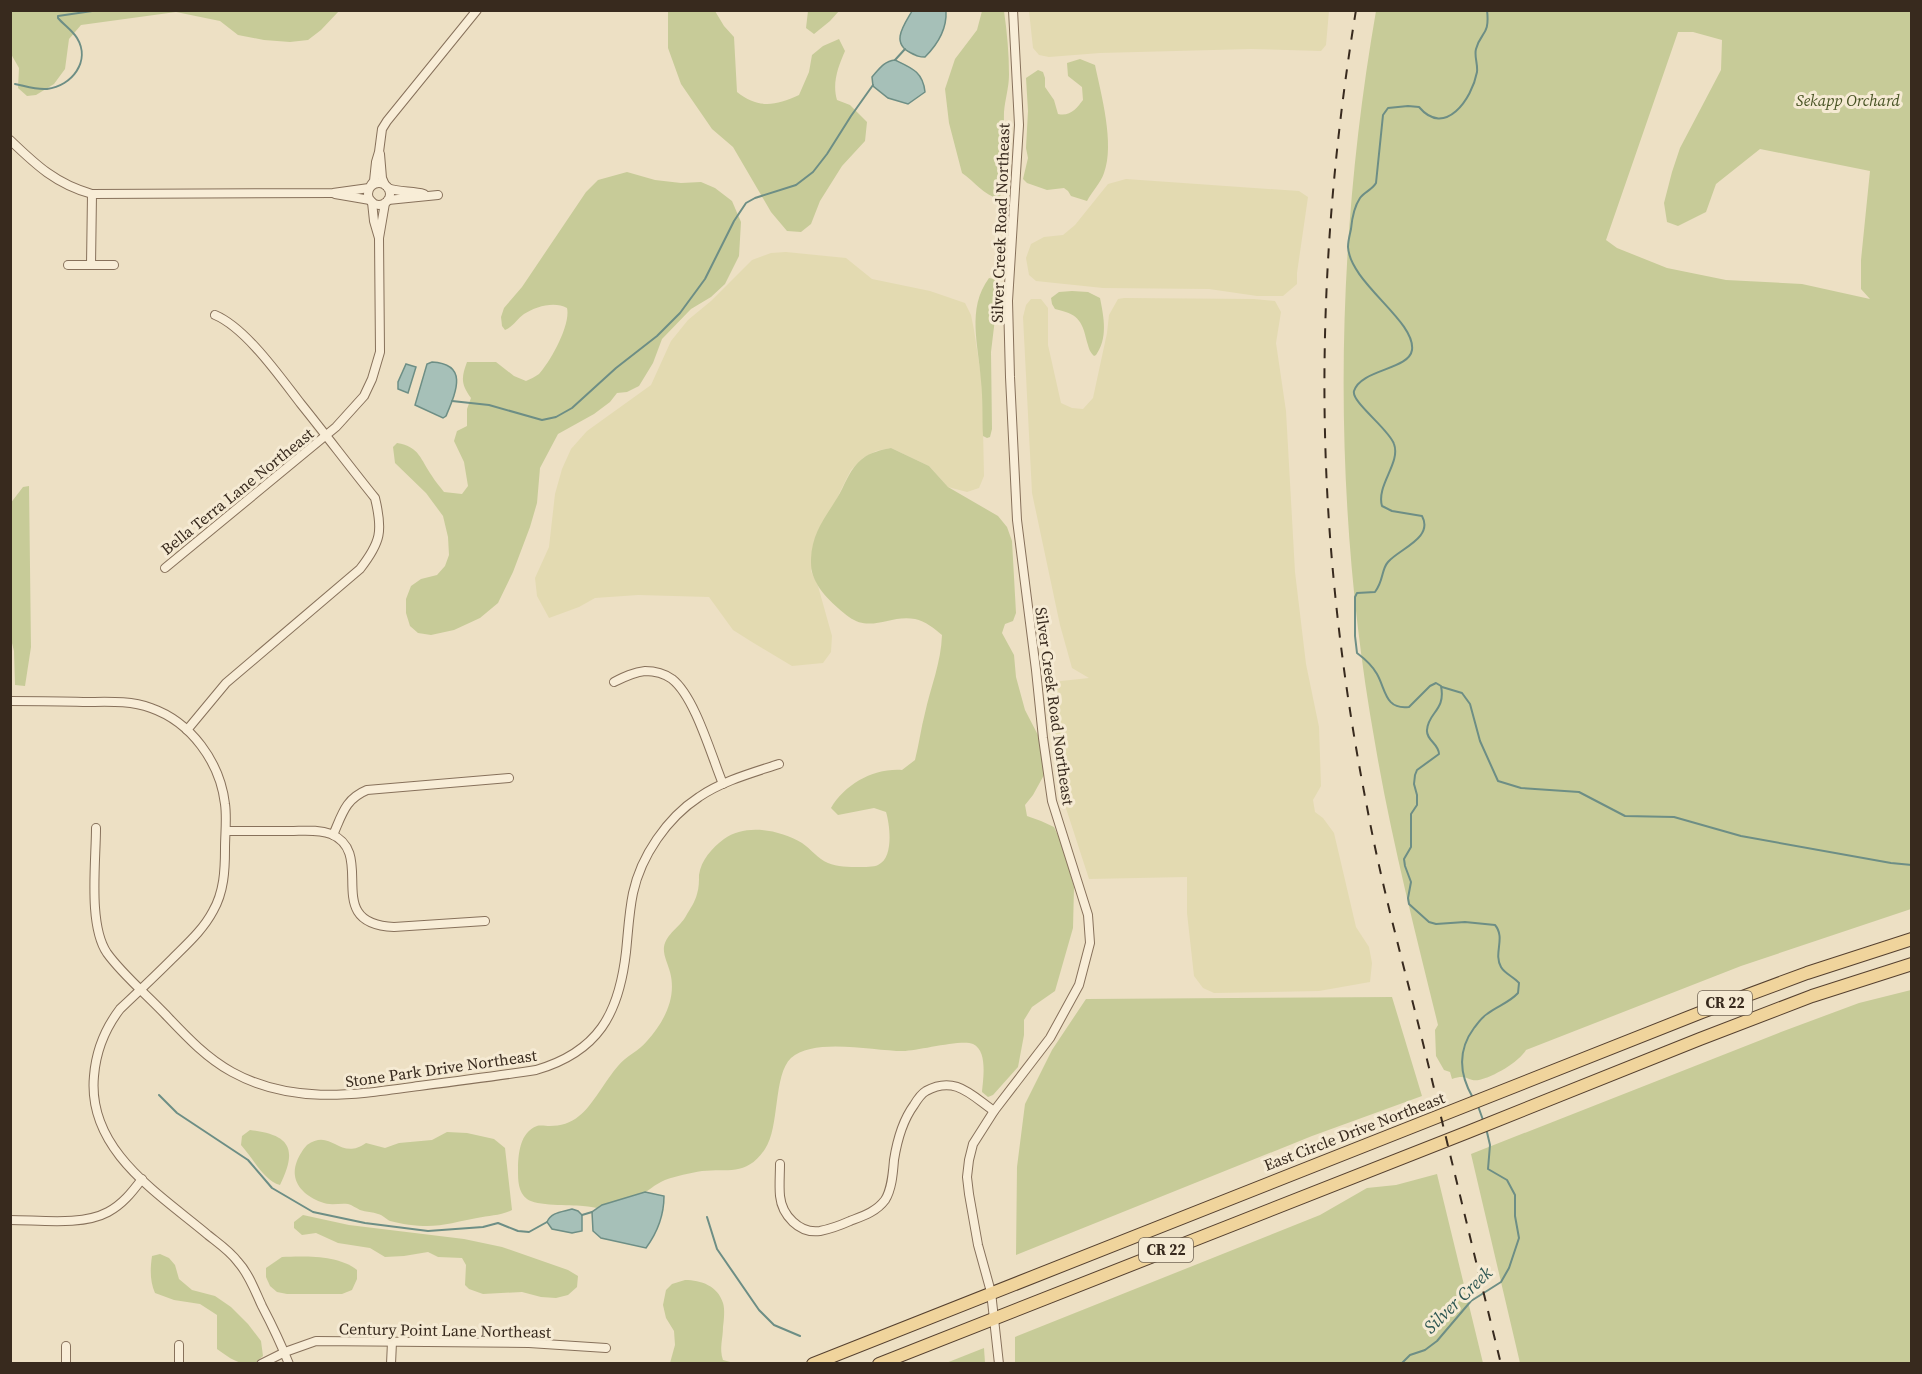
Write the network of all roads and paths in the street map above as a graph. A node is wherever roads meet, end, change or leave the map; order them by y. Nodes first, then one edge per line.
1 (477, 10) edge
2 (1013, 10) edge
3 (10, 140) edge
4 (379, 152) junction
5 (387, 186) junction
6 (370, 187) junction
7 (92, 194) junction
8 (333, 194) junction
9 (428, 195) junction
10 (438, 195) dead end
11 (371, 201) junction
12 (386, 202) junction
13 (379, 238) junction
14 (68, 265) dead end
15 (91, 265) junction
16 (114, 265) dead end
17 (215, 315) dead end
18 (326, 435) junction
19 (165, 568) dead end
20 (614, 682) dead end
21 (10, 701) edge
22 (187, 730) junction
23 (779, 764) dead end
24 (509, 778) dead end
25 (723, 784) junction
26 (96, 828) dead end
27 (225, 831) junction
28 (333, 835) junction
29 (485, 921) dead end
30 (1911, 939) edge
31 (1911, 964) edge
32 (141, 989) junction
33 (994, 1111) junction
34 (780, 1164) dead end
35 (142, 1179) junction
36 (10, 1220) edge
37 (991, 1292) junction
38 (995, 1317) junction
39 (392, 1342) junction
40 (179, 1345) dead end
41 (66, 1346) dead end
42 (606, 1348) dead end
43 (285, 1352) junction
44 (66, 1364) edge
45 (179, 1364) edge
46 (261, 1364) edge
47 (289, 1364) edge
48 (391, 1364) edge
49 (813, 1364) edge
50 (879, 1364) edge
51 (999, 1364) edge

1 - 4 street
2 - 33 street, Silver Creek Road Northeast
3 - 7 street
4 - 5 street
4 - 6 street
5 - 6 street
5 - 9 street
5 - 12 street
6 - 8 street
6 - 11 street
7 - 8 street
7 - 15 street
8 - 11 street
9 - 10 street
9 - 12 street
11 - 12 street
11 - 13 street
12 - 13 street
13 - 18 street, Bella Terra Lane Northeast
14 - 15 street
15 - 16 street
17 - 18 street
18 - 19 street, Bella Terra Lane Northeast
18 - 22 street
20 - 25 street
21 - 22 street
22 - 27 street
23 - 25 street, Stone Park Drive Northeast
24 - 28 street
25 - 32 street, Stone Park Drive Northeast
26 - 32 street, Stone Park Drive Northeast
27 - 28 street
27 - 32 street
28 - 29 street
30 - 37 main road, East Circle Drive Northeast / CR 22
31 - 38 main road, CR 22
32 - 35 street
33 - 34 street
33 - 37 street, Silver Creek Road Northeast
35 - 36 street
35 - 43 street
37 - 38 street, Silver Creek Road Northeast
37 - 49 main road, East Circle Drive Northeast / CR 22
38 - 50 main road, CR 22
38 - 51 street, Silver Creek Road Northeast
39 - 42 street, Century Point Lane Northeast
39 - 43 street, Century Point Lane Northeast
39 - 48 street
40 - 45 street
41 - 44 street
43 - 46 street, Century Point Lane Northeast
43 - 47 street

